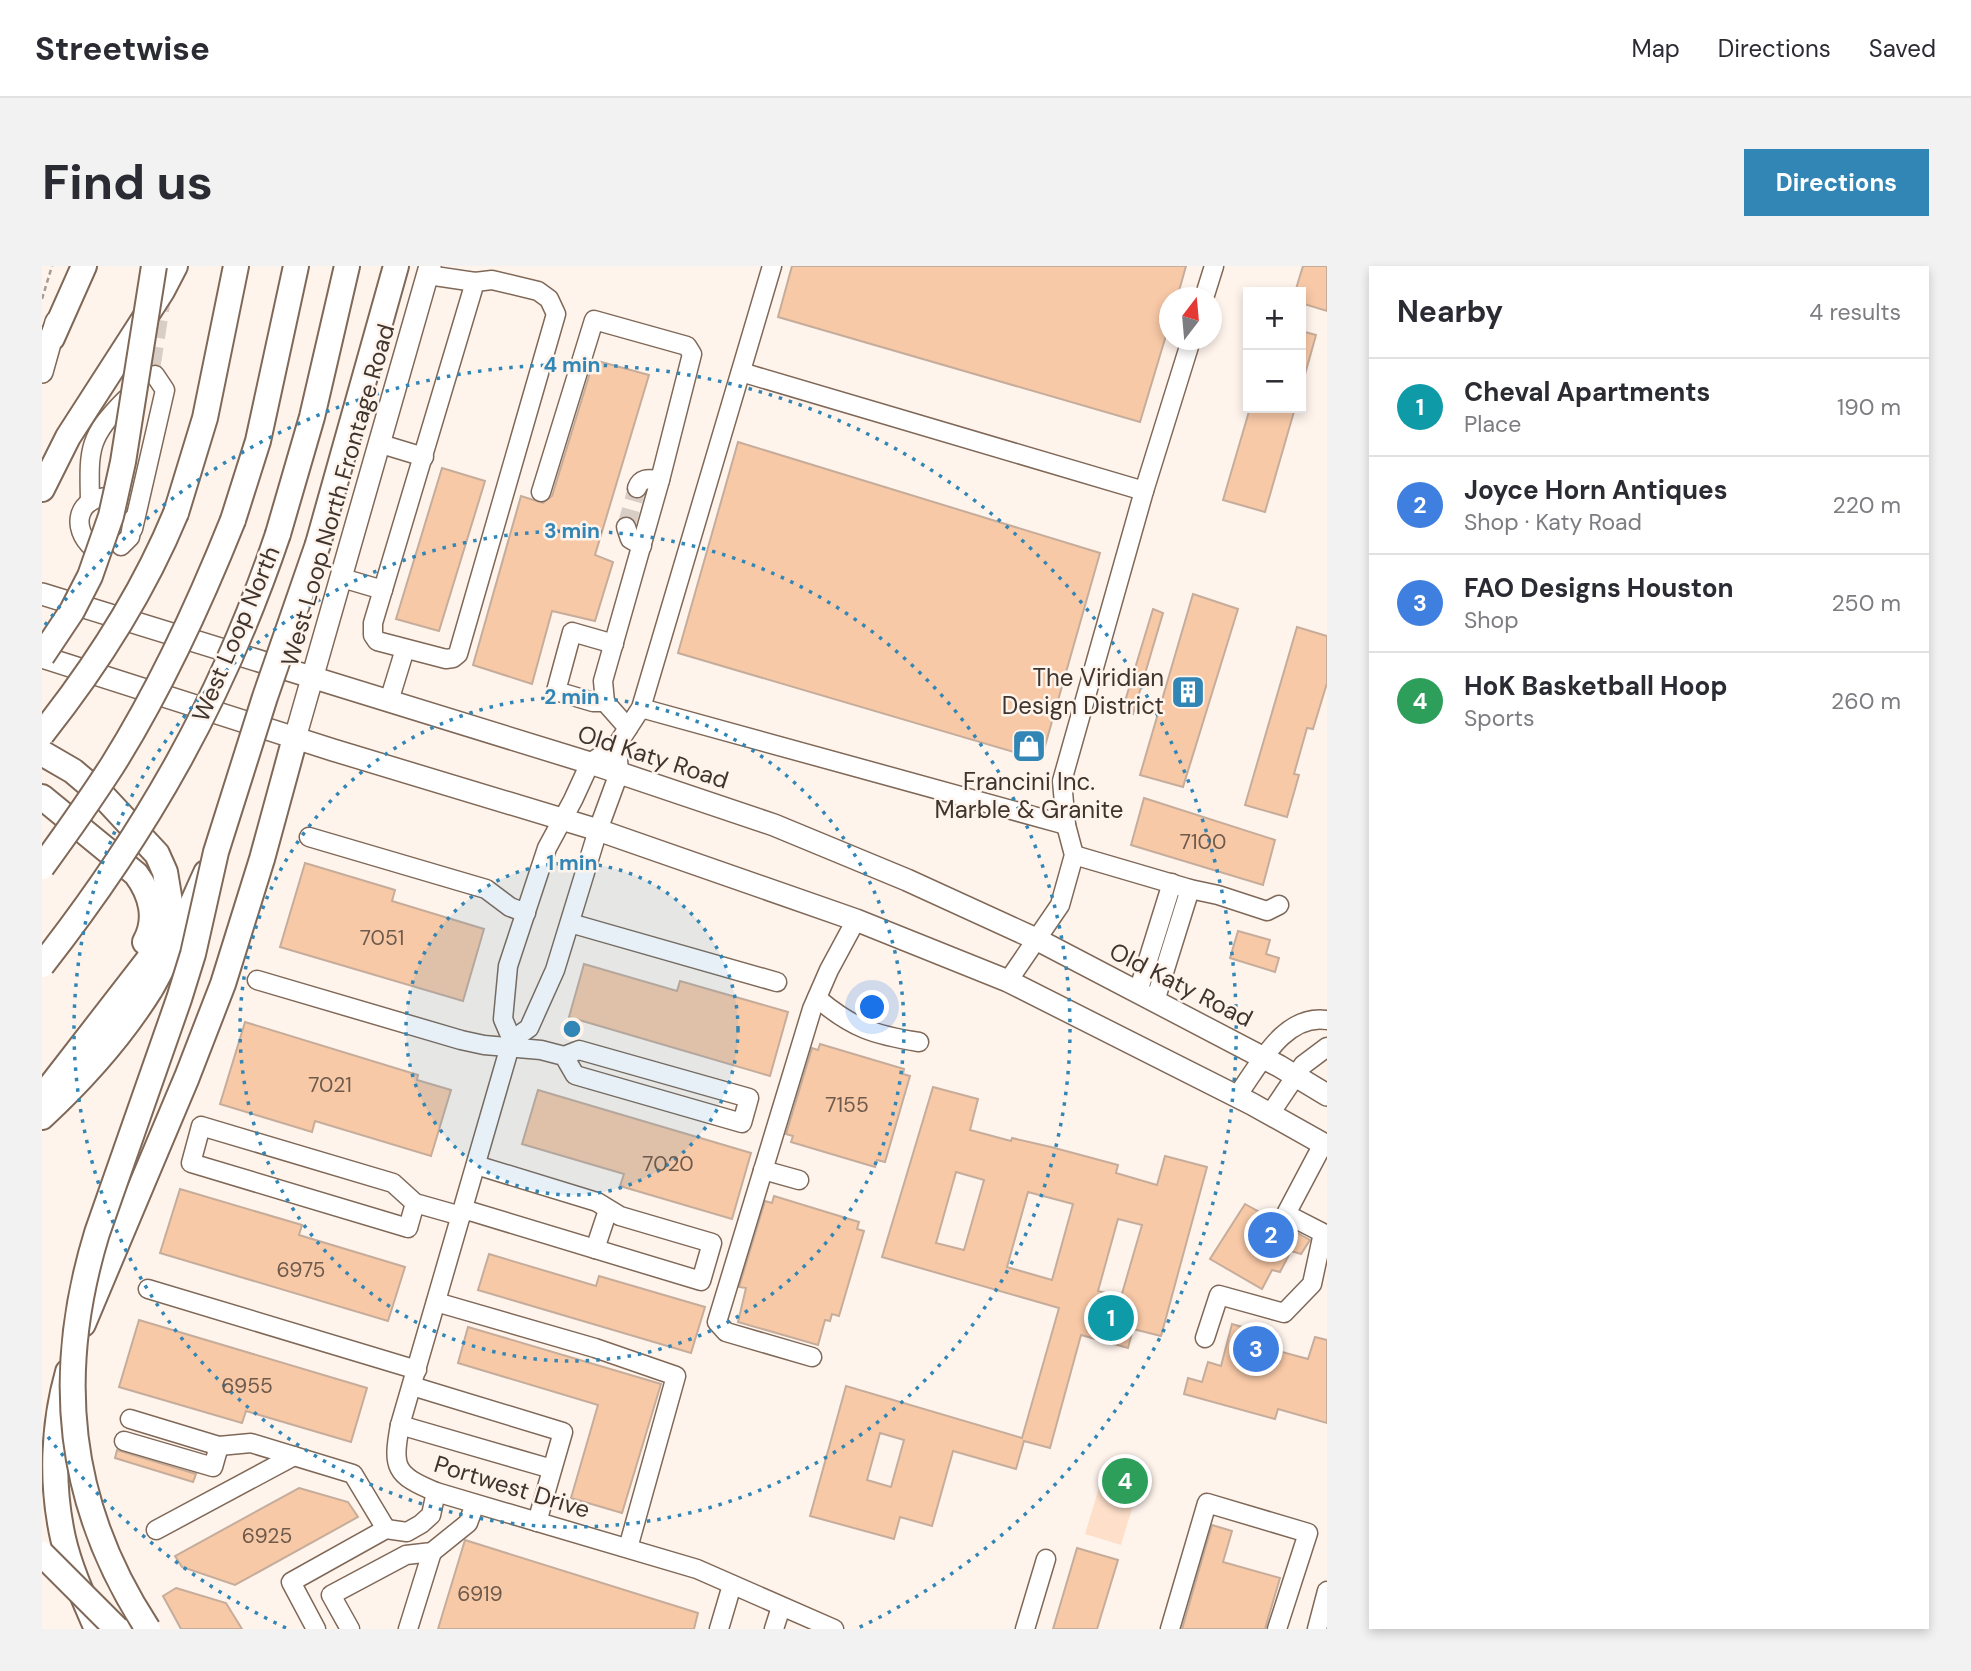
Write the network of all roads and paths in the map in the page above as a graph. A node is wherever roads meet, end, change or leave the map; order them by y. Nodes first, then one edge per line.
1 (52, 266) edge
2 (72, 266) edge
3 (84, 266) edge
4 (154, 266) edge
5 (175, 266) edge
6 (236, 266) edge
7 (296, 266) edge
8 (397, 266) edge
9 (772, 266) edge
10 (1214, 266) edge
11 (429, 270) edge
12 (346, 273) edge
13 (475, 282) junction
14 (1208, 287) edge
15 (42, 299) edge
16 (52, 338) junction
17 (1188, 350) edge
18 (42, 372) edge
19 (740, 372) junction
20 (155, 375) tunnel mouth
21 (126, 400) tunnel mouth
22 (381, 444) junction
23 (424, 457) junction
24 (660, 480) junction
25 (637, 488) dead end
26 (42, 489) edge
27 (1144, 491) junction
28 (541, 492) dead end
29 (109, 497) dead end
30 (90, 502) junction
31 (626, 527) dead end
32 (121, 546) dead end
33 (642, 546) junction
34 (93, 548) dead end
35 (342, 578) junction
36 (383, 590) junction
37 (42, 594) edge
38 (614, 644) junction
39 (405, 649) junction
40 (42, 657) edge
41 (313, 677) junction
42 (389, 701) junction
43 (604, 702) junction
44 (641, 708) junction
45 (628, 728) junction
46 (42, 734) edge
47 (295, 738) junction
48 (617, 746) junction
49 (42, 753) edge
50 (590, 763) junction
51 (619, 773) junction
52 (42, 797) edge
53 (563, 819) junction
54 (1066, 825) junction
55 (598, 830) junction
56 (309, 837) dead end
57 (216, 852) junction
58 (1074, 855) junction
59 (42, 867) edge
60 (1172, 883) junction
61 (1190, 889) junction
62 (1279, 905) dead end
63 (526, 914) junction
64 (856, 920) junction
65 (569, 923) junction
66 (1036, 939) junction
67 (42, 965) edge
68 (257, 979) dead end
69 (1008, 981) junction
70 (777, 982) dead end
71 (1146, 997) junction
72 (817, 998) junction
73 (1327, 1020) edge
74 (919, 1042) dead end
75 (511, 1043) junction
76 (1327, 1047) edge
77 (564, 1056) junction
78 (1280, 1067) junction
79 (42, 1077) edge
80 (1327, 1095) edge
81 (42, 1097) edge
82 (1253, 1105) junction
83 (42, 1117) edge
84 (1325, 1145) edge
85 (476, 1165) junction
86 (763, 1170) junction
87 (799, 1181) dead end
88 (415, 1203) junction
89 (608, 1210) junction
90 (462, 1213) junction
91 (595, 1249) junction
92 (149, 1289) dead end
93 (436, 1302) junction
94 (1205, 1338) dead end
95 (811, 1357) dead end
96 (414, 1378) junction
97 (130, 1419) dead end
98 (400, 1425) junction
99 (124, 1441) dead end
100 (219, 1446) junction
101 (294, 1456) junction
102 (552, 1469) junction
103 (436, 1492) junction
104 (475, 1504) junction
105 (537, 1522) junction
106 (386, 1529) junction
107 (156, 1530) dead end
108 (628, 1548) junction
109 (432, 1552) junction
110 (42, 1554) edge
111 (1046, 1559) dead end
112 (732, 1585) junction
113 (1327, 1591) edge
114 (780, 1607) junction
115 (309, 1626) edge
116 (97, 1629) edge
117 (117, 1629) edge
118 (148, 1629) edge
119 (350, 1629) edge
120 (408, 1629) edge
121 (719, 1629) edge
122 (774, 1629) edge
123 (834, 1629) edge
124 (1025, 1629) edge
125 (1171, 1629) edge
126 (1277, 1629) edge
127 (1317, 1629) edge

1 - 15 path
2 - 16 main road
3 - 16 highway
4 - 40 highway, bridge
5 - 26 highway
6 - 46 highway, bridge
7 - 59 highway, West Loop North, bridge
8 - 57 highway, bridge
9 - 19 street
10 - 14 street
11 - 13 street
11 - 22 main road, West Loop North Frontage Road
12 - 67 highway, West Loop North, bridge
13 - 23 street
13 - 39 street
16 - 18 main road
17 - 27 street
19 - 27 street
19 - 44 street
20 - 32 street
21 - 30 street
22 - 23 street
22 - 35 main road, West Loop North Frontage Road
23 - 36 street
24 - 25 street
24 - 28 street
24 - 33 street
27 - 54 street
29 - 30 street
30 - 34 street
31 - 33 street
33 - 38 street
35 - 36 street
35 - 41 main road, West Loop North Frontage Road
36 - 39 street
37 - 41 main road, Old Katy Road
38 - 43 street
38 - 43 street
39 - 42 street
40 - 47 main road
41 - 42 main road, Old Katy Road
41 - 47 main road, West Loop North Frontage Road
42 - 50 main road, Old Katy Road
43 - 45 street
44 - 45 street
44 - 54 street
45 - 48 street
47 - 53 main road
47 - 116 highway
48 - 50 street
48 - 51 street
49 - 81 highway
50 - 51 main road, Old Katy Road
50 - 53 street, Portwest Drive
51 - 55 street, Portwest Drive
51 - 66 main road, Old Katy Road
52 - 79 highway
53 - 55 main road
53 - 63 street, Portwest Drive
54 - 58 street
55 - 64 main road
55 - 65 street, Portwest Drive
56 - 63 street
57 - 83 highway, bridge
57 - 118 highway, bridge
58 - 60 street
58 - 66 street
60 - 61 street
60 - 71 street
61 - 62 street
61 - 71 street
63 - 75 street, Portwest Drive
64 - 69 main road
64 - 72 street
65 - 70 street
65 - 75 street, Portwest Drive
66 - 69 street
66 - 71 main road, Old Katy Road
68 - 75 street
69 - 82 main road
71 - 78 main road, Old Katy Road
72 - 74 street
72 - 86 street
73 - 78 street, Old Katy Road
75 - 77 street
75 - 85 street, Portwest Drive
76 - 78 street, Old Katy Road
77 - 77 street
78 - 80 main road
78 - 82 street, Old Katy Road
78 - 82 street, Old Katy Road
82 - 84 main road
84 - 94 street
85 - 89 street
85 - 90 street, Portwest Drive
86 - 87 street
86 - 95 street
88 - 88 street
88 - 90 street
89 - 91 street
89 - 91 street
90 - 91 street
90 - 93 street, Portwest Drive
92 - 96 street
93 - 96 street, Portwest Drive
93 - 108 street
96 - 98 street, Portwest Drive
96 - 102 street
97 - 100 street
98 - 102 street
98 - 103 street, Portwest Drive
99 - 100 street
100 - 101 street
101 - 106 street
101 - 107 street
102 - 105 street
103 - 104 street, Portwest Drive
103 - 106 street
104 - 105 street, Portwest Drive
104 - 109 street
105 - 108 street, Portwest Drive
106 - 115 street
108 - 112 street, Portwest Drive
109 - 119 street
109 - 120 street
110 - 117 highway, bridge
111 - 124 street
112 - 114 street, Portwest Drive
112 - 121 street
113 - 127 street
114 - 122 street
114 - 123 street, Portwest Drive
125 - 126 street

